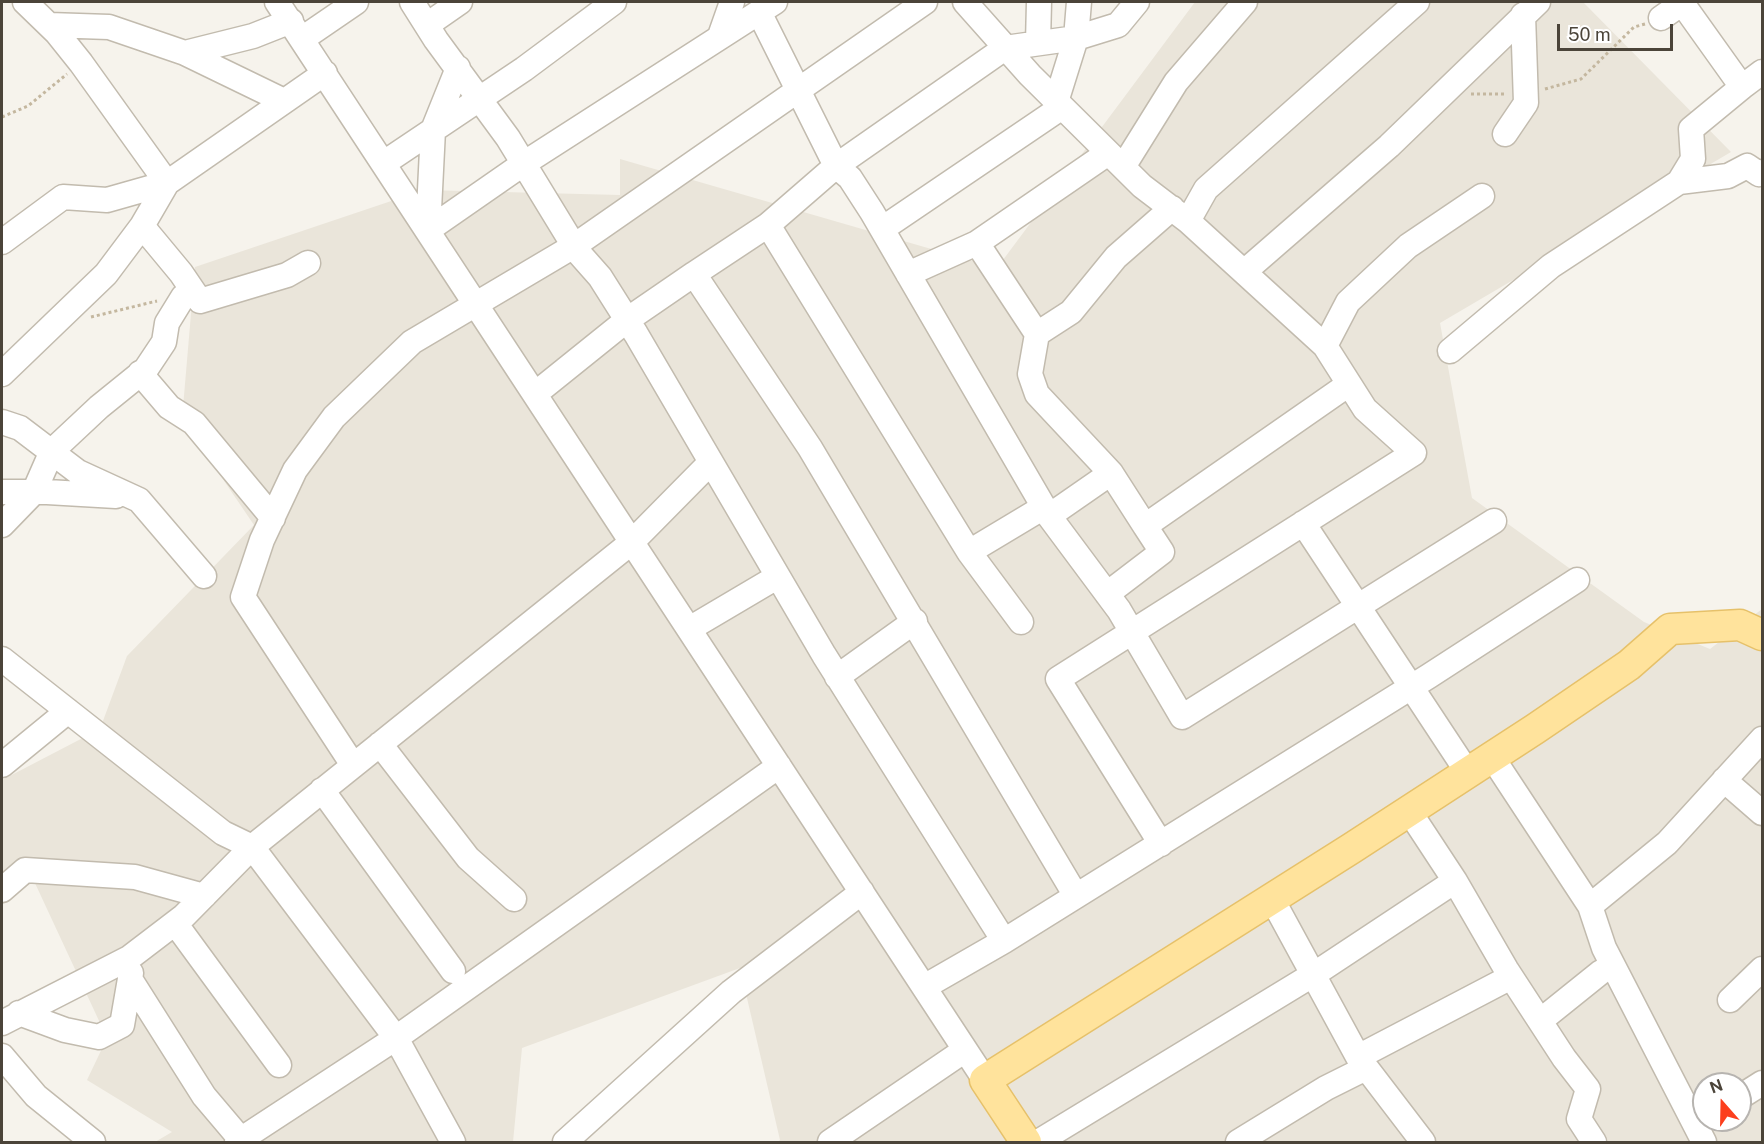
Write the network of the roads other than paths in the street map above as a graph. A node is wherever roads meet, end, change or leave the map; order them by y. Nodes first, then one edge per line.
1 (26, 2) edge
2 (356, 2) edge
3 (412, 2) edge
4 (460, 2) edge
5 (614, 2) edge
6 (732, 2) edge
7 (925, 2) edge
8 (966, 2) edge
9 (1039, 2) edge
10 (1079, 2) edge
11 (1137, 2) edge
12 (1245, 2) edge
13 (1417, 2) edge
14 (1683, 2) edge
15 (767, 7) edge
16 (1531, 8) edge
17 (1661, 18) road end
18 (290, 21) edge
19 (49, 25) junction
20 (427, 25) junction
21 (720, 36) junction
22 (1076, 38) junction
23 (1038, 43) junction
24 (1005, 48) junction
25 (185, 53) junction
26 (458, 68) junction
27 (1762, 72) edge
28 (325, 73) junction
29 (799, 87) junction
30 (1742, 87) junction
31 (481, 99) junction
32 (284, 101) junction
33 (1059, 105) junction
34 (433, 130) junction
35 (1505, 134) dead end
36 (1116, 160) junction
37 (384, 164) junction
38 (523, 164) junction
39 (836, 166) junction
40 (1762, 172) edge
41 (1679, 182) junction
42 (167, 183) junction
43 (1482, 196) dead end
44 (1180, 215) junction
45 (768, 225) junction
46 (142, 226) junction
47 (882, 229) junction
48 (428, 230) junction
49 (2, 242) edge
50 (977, 243) junction
51 (574, 246) junction
52 (308, 262) dead end
53 (1244, 272) junction
54 (694, 274) junction
55 (908, 274) junction
56 (183, 297) road end
57 (475, 303) junction
58 (627, 320) junction
59 (1037, 334) junction
60 (1325, 346) junction
61 (1450, 351) dead end
62 (5, 362) edge
63 (141, 374) junction
64 (1349, 384) junction
65 (535, 394) junction
66 (2, 422) edge
67 (52, 451) junction
68 (710, 463) junction
69 (1111, 473) junction
70 (2, 492) edge
71 (34, 492) junction
72 (139, 500) junction
73 (1047, 511) junction
74 (273, 518) junction
75 (1494, 521) dead end
76 (1303, 523) junction
77 (2, 525) edge
78 (1145, 526) junction
79 (632, 542) junction
80 (969, 552) junction
81 (204, 576) dead end
82 (777, 578) junction
83 (1577, 580) dead end
84 (1107, 594) junction
85 (1356, 607) junction
86 (915, 621) junction
87 (1021, 622) dead end
88 (689, 628) junction
89 (1131, 632) junction
90 (1762, 635) edge
91 (2, 659) edge
92 (837, 677) junction
93 (1411, 687) junction
94 (68, 711) junction
95 (1762, 739) edge
96 (380, 744) junction
97 (2, 765) edge
98 (353, 765) junction
99 (1480, 765) junction
100 (779, 766) junction
101 (1724, 780) junction
102 (322, 790) junction
103 (1409, 811) junction
104 (1762, 813) edge
105 (1161, 844) junction
106 (252, 847) junction
107 (1455, 881) junction
108 (2, 890) edge
109 (862, 892) junction
110 (204, 896) junction
111 (1076, 896) junction
112 (514, 899) dead end
113 (1272, 899) junction
114 (1590, 906) junction
115 (175, 923) junction
116 (1004, 941) junction
117 (135, 954) junction
118 (1762, 969) edge
119 (453, 971) dead end
120 (1601, 972) dead end
121 (1314, 974) junction
122 (1511, 976) junction
123 (130, 979) junction
124 (924, 987) junction
125 (1730, 1000) dead end
126 (10, 1018) edge
127 (1540, 1022) junction
128 (396, 1038) junction
129 (965, 1050) junction
130 (2, 1056) edge
131 (1362, 1062) junction
132 (279, 1065) dead end
133 (985, 1080) junction
134 (1692, 1111) edge
135 (240, 1142) edge
136 (93, 1143) edge
137 (453, 1143) edge
138 (565, 1143) edge
139 (830, 1143) edge
140 (1026, 1143) edge
141 (1038, 1143) edge
142 (1238, 1143) edge
143 (1423, 1143) edge
144 (1594, 1143) edge

1 - 19 street
2 - 18 street
3 - 20 street
4 - 20 street
5 - 31 street
6 - 21 street
7 - 29 street
8 - 24 street
9 - 23 street
10 - 22 street
11 - 22 street
12 - 36 street
13 - 44 street
14 - 17 street
14 - 30 street
15 - 21 street
15 - 29 street
16 - 35 street
16 - 53 street
18 - 25 street
18 - 28 street
19 - 25 street
19 - 42 street
20 - 26 street
21 - 38 street
22 - 23 street
22 - 33 street
23 - 24 street
24 - 33 street
24 - 39 street
25 - 32 street
26 - 31 street
26 - 34 street
27 - 30 street
28 - 32 street
28 - 37 street
29 - 39 street
29 - 51 street
30 - 41 street
31 - 34 street
31 - 38 street
32 - 42 street
33 - 36 street
33 - 47 street
34 - 37 street
34 - 48 street
36 - 44 street
36 - 50 street
37 - 48 street
38 - 48 street
38 - 51 street
39 - 45 street
39 - 47 street
40 - 41 street
41 - 61 street
42 - 46 street
42 - 49 street
43 - 60 street
44 - 53 street
44 - 59 street
45 - 54 street
45 - 80 street
46 - 52 street
46 - 62 street
47 - 55 street
48 - 57 street
50 - 55 street
50 - 59 street
51 - 57 street
51 - 58 street
53 - 60 street
54 - 58 street
54 - 86 street
55 - 73 street
56 - 63 street
57 - 65 street
57 - 74 street
58 - 65 street
58 - 68 street
59 - 69 street
60 - 64 street
63 - 67 street
63 - 74 street
64 - 76 street
64 - 78 street
65 - 79 street
66 - 67 street
67 - 71 street
67 - 72 street
68 - 79 street
68 - 82 street
69 - 73 street
69 - 78 street
70 - 71 street
71 - 72 street
71 - 77 street
72 - 81 street
73 - 80 street
73 - 84 street
74 - 98 street
75 - 85 street
76 - 85 street
76 - 89 street
78 - 84 street
79 - 88 street
79 - 96 street
80 - 87 street
82 - 88 street
82 - 92 street
83 - 93 street
84 - 89 street
85 - 89 street
85 - 93 street
86 - 92 street
86 - 111 street
88 - 100 street
89 - 105 street
90 - 99 main road
91 - 94 street
92 - 116 street
93 - 99 street
93 - 105 street
94 - 97 street
94 - 106 street
95 - 101 street
96 - 98 street
96 - 112 street
98 - 102 street
99 - 103 main road
99 - 114 street
100 - 109 street
100 - 128 street
101 - 104 street
101 - 114 street
102 - 106 street
102 - 119 street
103 - 107 street
103 - 113 main road
105 - 111 street
106 - 110 street
106 - 128 street
107 - 121 street
107 - 122 street
108 - 110 street
109 - 124 street
109 - 138 street
110 - 115 street
111 - 116 street
113 - 121 street
113 - 133 main road
114 - 134 street
115 - 117 street
115 - 132 street
116 - 124 street
117 - 123 street
117 - 126 street
118 - 125 street
120 - 127 street
121 - 131 street
121 - 141 street
122 - 127 street
122 - 131 street
123 - 126 street
123 - 135 street
124 - 129 street
127 - 144 street
128 - 135 street
128 - 137 street
129 - 133 street
129 - 139 street
130 - 136 street
131 - 142 street
131 - 143 street
133 - 140 main road

